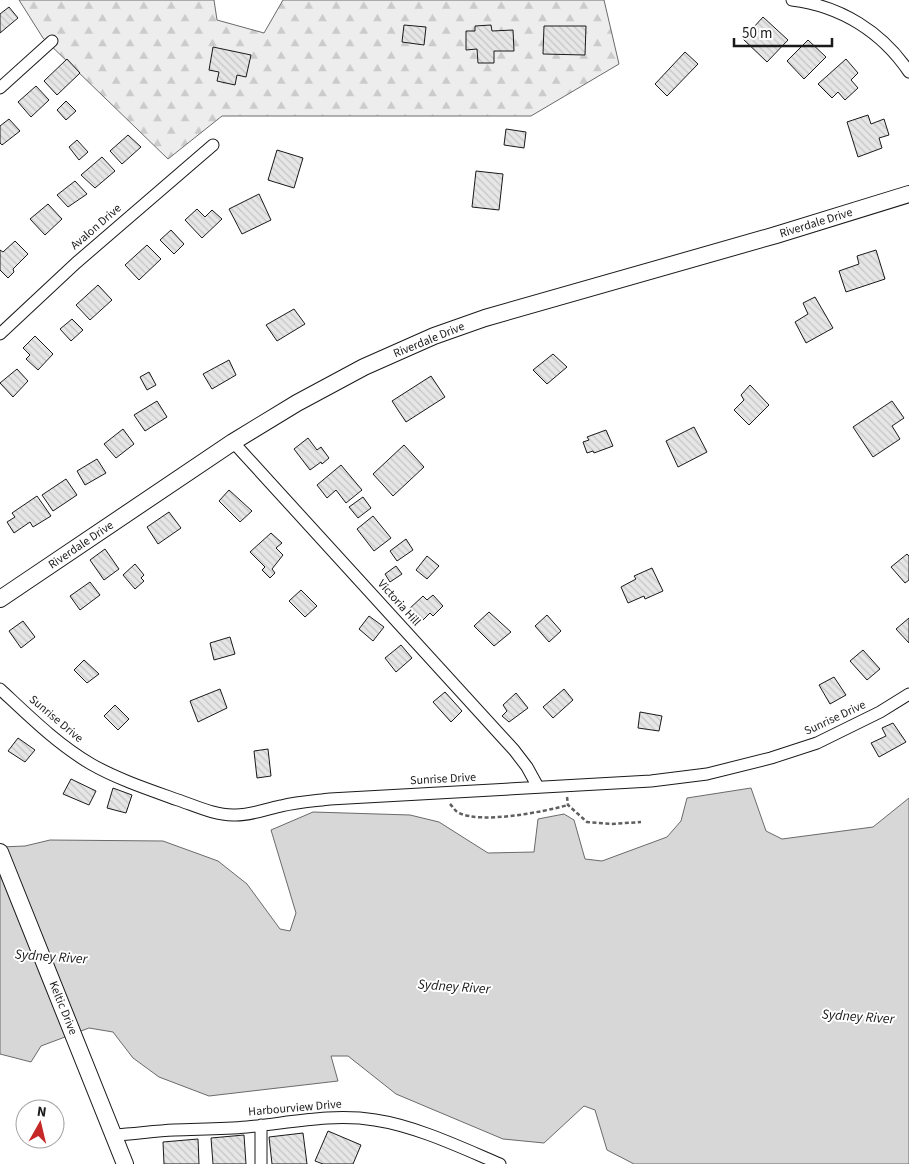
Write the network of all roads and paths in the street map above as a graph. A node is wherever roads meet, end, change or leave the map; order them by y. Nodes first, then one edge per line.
1 (792, 0) edge
2 (52, 41) dead end
3 (909, 72) edge
4 (0, 88) edge
5 (213, 145) dead end
6 (909, 194) edge
7 (0, 334) edge
8 (232, 442) junction
9 (0, 600) edge
10 (0, 689) edge
11 (909, 694) edge
12 (538, 787) junction
13 (440, 793) junction
14 (641, 822) dead end
15 (0, 852) edge
16 (261, 1125) junction
17 (114, 1135) junction
18 (125, 1164) edge
19 (261, 1164) edge
20 (500, 1164) edge

1 - 3 street
2 - 4 street
5 - 7 street, Avalon Drive
6 - 8 main road, Riverdale Drive
8 - 9 main road, Riverdale Drive
8 - 12 street, Victoria Hill
10 - 13 street, Sunrise Drive
11 - 12 street, Sunrise Drive
12 - 13 street, Sunrise Drive
13 - 14 path
15 - 17 main road, Keltic Drive
16 - 17 street, Harbourview Drive
16 - 19 street
16 - 20 street, Harbourview Drive
17 - 18 main road, Keltic Drive

